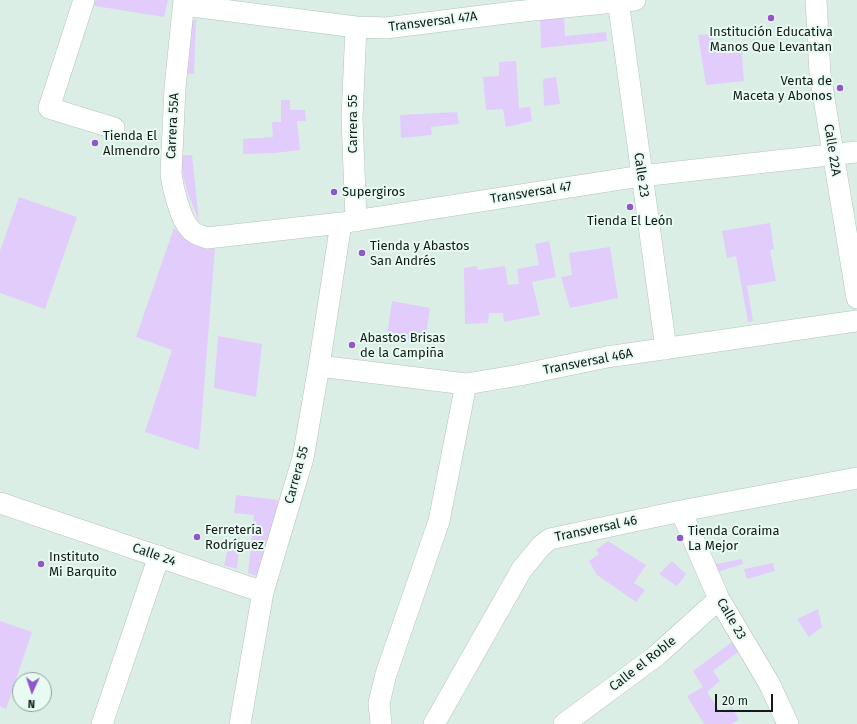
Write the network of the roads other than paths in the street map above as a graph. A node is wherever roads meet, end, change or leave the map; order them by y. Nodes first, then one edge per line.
1 (84, 0) edge
2 (624, 0) edge
3 (816, 0) edge
4 (184, 2) edge
5 (356, 27) junction
6 (114, 128) dead end
7 (857, 152) edge
8 (833, 155) junction
9 (642, 176) junction
10 (348, 222) junction
11 (207, 238) joint
12 (857, 298) edge
13 (857, 321) edge
14 (666, 349) junction
15 (319, 366) junction
16 (466, 384) junction
17 (857, 478) edge
18 (0, 503) edge
19 (681, 511) junction
20 (159, 556) junction
21 (263, 592) junction
22 (719, 599) junction
23 (102, 724) edge
24 (240, 724) edge
25 (381, 724) edge
26 (434, 724) edge
27 (564, 724) edge
28 (788, 724) edge

1 - 6 street
2 - 5 street, Transversal 47A
2 - 9 street, Calle 23
3 - 8 street, Calle 22A
4 - 5 street, Transversal 47A
4 - 11 street, Carrera 55A
5 - 10 street, Carrera 55
7 - 8 street, Transversal 47
8 - 9 street, Transversal 47
8 - 12 street, Calle 22A
9 - 10 street, Transversal 47
9 - 14 street, Calle 23
10 - 11 street, Transversal 47
10 - 15 street, Carrera 55
13 - 14 street, Transversal 46A
14 - 16 street, Transversal 46A
15 - 16 street, Transversal 46A
15 - 21 street, Carrera 55
16 - 25 street
17 - 19 street, Transversal 46
18 - 20 street, Calle 24
19 - 22 street, Calle 23
19 - 26 street, Transversal 46
20 - 21 street, Calle 24
20 - 23 street
21 - 24 street, Carrera 55
22 - 27 street, Calle el Roble
22 - 28 street, Calle 23

